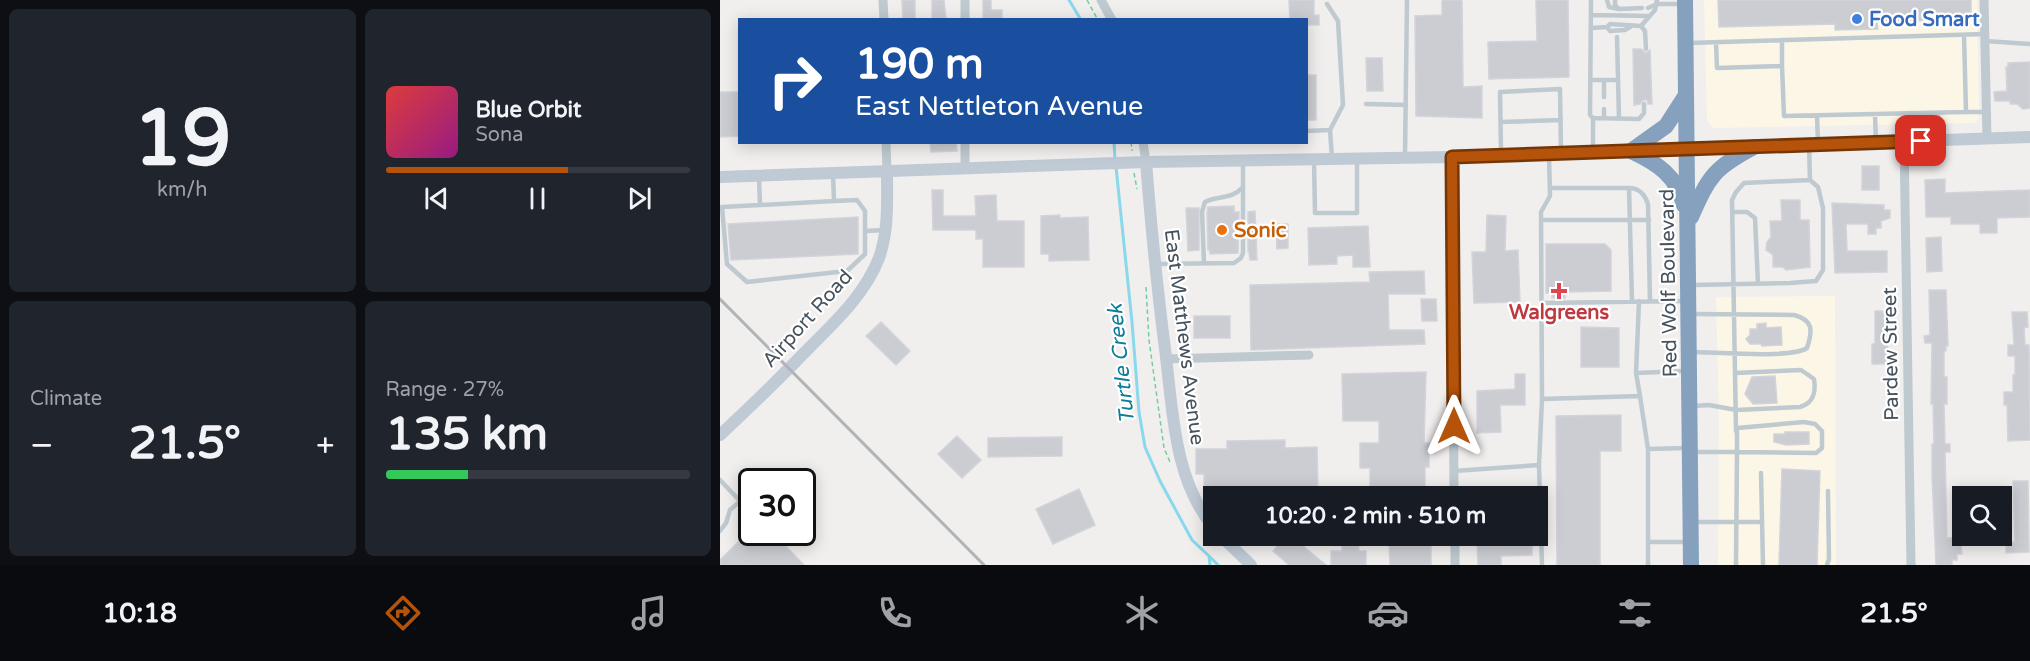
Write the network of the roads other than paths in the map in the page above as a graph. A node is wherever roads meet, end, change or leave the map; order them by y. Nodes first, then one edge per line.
1 (883, 0) edge
2 (965, 0) edge
3 (1101, 0) edge
4 (1407, 0) edge
5 (1591, 0) edge
6 (1607, 0) edge
7 (1615, 0) edge
8 (1984, 0) edge
9 (1657, 2) edge
10 (1686, 2) edge
11 (1327, 4) dead end
12 (1642, 8) dead end
13 (1648, 8) dead end
14 (1619, 9) junction
15 (1592, 15) junction
16 (1650, 16) junction
17 (884, 18) edge
18 (965, 18) edge
19 (1111, 18) edge
20 (1641, 26) junction
21 (1591, 28) junction
22 (1964, 35) junction
23 (1617, 37) dead end
24 (1985, 38) junction
25 (1782, 40) junction
26 (1716, 42) junction
27 (1686, 43) junction
28 (2030, 44) edge
29 (1646, 49) dead end
30 (1782, 66) junction
31 (1590, 80) junction
32 (1604, 80) junction
33 (1618, 80) junction
34 (1687, 94) junction
35 (1604, 97) dead end
36 (1366, 104) dead end
37 (1644, 104) dead end
38 (1406, 105) junction
39 (1604, 109) dead end
40 (1966, 112) junction
41 (1987, 112) junction
42 (1938, 113) junction
43 (1875, 115) junction
44 (1817, 116) junction
45 (1593, 118) junction
46 (1604, 118) junction
47 (1619, 119) junction
48 (1561, 120) junction
49 (1501, 122) junction
50 (1330, 130) junction
51 (1308, 131) edge
52 (2030, 137) edge
53 (1987, 139) junction
54 (1938, 140) junction
55 (1904, 141) junction
56 (1876, 142) junction
57 (886, 144) edge
58 (965, 144) edge
59 (1143, 144) edge
60 (1813, 145) junction
61 (1754, 147) junction
62 (1687, 149) junction
63 (1631, 151) junction
64 (1593, 152) junction
65 (1555, 154) junction
66 (1502, 155) junction
67 (1452, 157) junction
68 (1332, 158) junction
69 (1357, 158) junction
70 (1405, 158) junction
71 (1314, 159) junction
72 (1243, 160) junction
73 (1146, 162) junction
74 (965, 168) junction
75 (887, 171) junction
76 (833, 174) junction
77 (720, 177) edge
78 (759, 177) junction
79 (1810, 180) junction
80 (1242, 188) junction
81 (1550, 188) junction
82 (1629, 188) junction
83 (834, 201) junction
84 (760, 205) junction
85 (721, 206) edge
86 (1732, 212) junction
87 (721, 216) edge
88 (1541, 220) junction
89 (1649, 220) junction
90 (1630, 221) junction
91 (1688, 224) junction
92 (885, 230) junction
93 (866, 231) junction
94 (1204, 263) junction
95 (1155, 264) junction
96 (1734, 284) junction
97 (1758, 284) junction
98 (1689, 300) junction
99 (1639, 301) junction
100 (1650, 301) junction
101 (1632, 302) junction
102 (1541, 303) junction
103 (1735, 315) junction
104 (1690, 352) junction
105 (1735, 353) junction
106 (1309, 355) dead end
107 (1166, 359) junction
108 (1690, 370) junction
109 (1735, 372) junction
110 (1636, 373) junction
111 (1640, 396) junction
112 (1542, 399) junction
113 (1690, 406) junction
114 (1736, 410) junction
115 (1736, 431) junction
116 (720, 435) edge
117 (1648, 449) junction
118 (1691, 450) junction
119 (1737, 452) junction
120 (1539, 465) junction
121 (1454, 471) junction
122 (1761, 473) dead end
123 (720, 480) edge
124 (1454, 486) edge
125 (1828, 491) dead end
126 (738, 499) edge
127 (738, 503) edge
128 (1203, 509) edge
129 (1737, 521) junction
130 (1691, 522) junction
131 (1761, 522) junction
132 (720, 531) edge
133 (1649, 542) junction
134 (1691, 542) junction
135 (1231, 546) edge
136 (1455, 546) edge
137 (1251, 565) edge
138 (1455, 565) edge
139 (1542, 565) edge
140 (1648, 565) edge
141 (1691, 565) edge
142 (1736, 565) edge
143 (1763, 565) edge
144 (1827, 565) edge
145 (1911, 565) edge

1 - 17 street
2 - 18 street
3 - 19 street
4 - 38 lane
5 - 15 lane
6 - 14 lane
7 - 14 lane
8 - 24 street
9 - 10 lane
9 - 13 lane
9 - 16 lane
10 - 27 highway, Red Wolf Boulevard
11 - 50 lane
12 - 14 lane
15 - 16 lane
15 - 21 lane
16 - 20 lane
20 - 21 lane
20 - 29 lane
21 - 31 lane
22 - 24 lane
22 - 25 lane
22 - 40 lane
23 - 33 lane
24 - 28 lane
24 - 41 street
25 - 26 lane
25 - 30 lane
26 - 27 lane
26 - 30 lane
27 - 34 highway, Red Wolf Boulevard
30 - 44 lane
31 - 32 lane
31 - 45 lane
32 - 33 lane
32 - 35 lane
33 - 47 lane
34 - 62 highway, Red Wolf Boulevard
34 - 63 highway
36 - 38 lane
37 - 47 lane
38 - 70 lane
39 - 46 lane
40 - 41 lane
40 - 42 lane
41 - 53 street
42 - 43 lane
42 - 54 lane
43 - 44 lane
43 - 56 lane
44 - 60 lane
45 - 46 lane
45 - 64 lane
46 - 47 lane
48 - 49 lane
48 - 49 lane
48 - 65 lane
49 - 66 lane
50 - 51 lane
50 - 68 lane
52 - 53 main road
53 - 54 main road
54 - 55 main road
55 - 56 main road
55 - 145 street, Pardew Street
56 - 60 main road
57 - 75 street
58 - 74 street
59 - 73 street, East Matthews Avenue
60 - 61 main road
60 - 79 lane
61 - 62 main road
61 - 91 highway
62 - 63 main road
62 - 91 highway, Red Wolf Boulevard
63 - 64 main road
63 - 91 highway
64 - 65 main road
65 - 66 main road
65 - 81 lane
66 - 67 main road
67 - 70 main road
67 - 121 street
68 - 69 main road
68 - 71 main road
69 - 70 main road
69 - 71 lane
71 - 72 main road
72 - 73 main road
72 - 80 lane
73 - 74 main road
73 - 95 main road, East Matthews Avenue
74 - 75 main road
75 - 76 main road
75 - 92 main road, Airport Road
76 - 78 main road
76 - 83 lane
77 - 78 main road
78 - 84 lane
79 - 86 lane
79 - 97 lane
80 - 94 lane
80 - 94 lane
81 - 82 lane
81 - 88 lane
82 - 89 lane
82 - 90 lane
83 - 84 lane
83 - 93 lane
84 - 85 lane
85 - 87 lane
86 - 96 lane
86 - 97 lane
87 - 93 lane
88 - 90 lane
88 - 102 lane
89 - 90 lane
89 - 100 lane
90 - 101 lane
91 - 98 highway, Red Wolf Boulevard
92 - 93 lane
92 - 116 main road, Airport Road
94 - 95 lane
95 - 107 main road, East Matthews Avenue
96 - 97 lane
96 - 98 lane
96 - 103 lane
98 - 100 lane
98 - 103 lane
98 - 104 highway, Red Wolf Boulevard
99 - 100 lane
99 - 101 lane
99 - 110 lane
101 - 102 lane
102 - 112 lane
103 - 105 lane
103 - 105 lane
104 - 105 lane
104 - 108 highway, Red Wolf Boulevard
105 - 109 lane
106 - 107 street
107 - 128 main road, East Matthews Avenue
108 - 110 lane
108 - 113 highway, Red Wolf Boulevard
109 - 114 lane
109 - 114 lane
110 - 111 lane
111 - 112 lane
111 - 117 lane
112 - 120 lane
113 - 114 lane
113 - 118 highway, Red Wolf Boulevard
114 - 115 lane
115 - 119 lane
115 - 119 lane
117 - 118 lane
117 - 133 lane
118 - 119 lane
118 - 130 highway, Red Wolf Boulevard
119 - 129 lane
120 - 121 lane
120 - 139 lane
121 - 124 street
122 - 131 lane
123 - 126 lane
125 - 144 lane
127 - 132 lane
129 - 130 lane
129 - 131 lane
129 - 142 lane
130 - 134 highway, Red Wolf Boulevard
131 - 143 lane
133 - 134 lane
133 - 140 lane
134 - 141 highway, Red Wolf Boulevard
135 - 137 main road
136 - 138 street

